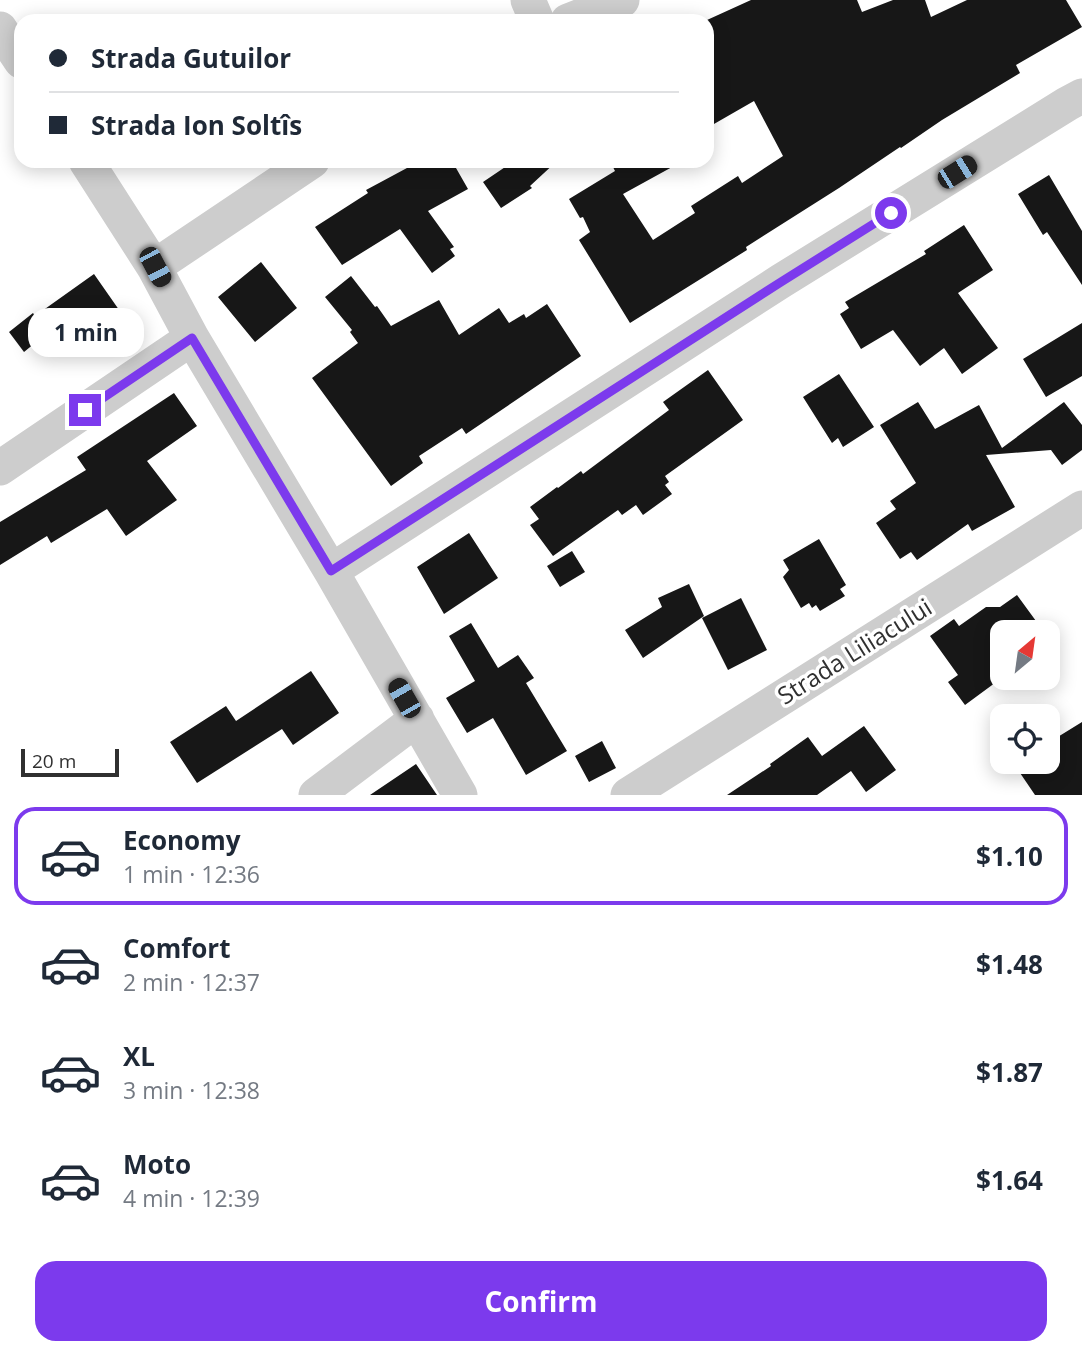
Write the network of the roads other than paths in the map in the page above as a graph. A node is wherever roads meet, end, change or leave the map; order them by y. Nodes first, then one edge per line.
1 (622, 0) edge
2 (586, 14) edge
3 (0, 29) edge
4 (14, 50) edge
5 (1082, 96) edge
6 (91, 168) edge
7 (302, 168) edge
8 (155, 267) junction
9 (192, 338) junction
10 (0, 468) edge
11 (1082, 509) edge
12 (331, 571) junction
13 (416, 719) junction
14 (316, 795) edge
15 (460, 795) edge
16 (628, 795) edge

1 - 2 street
3 - 4 street
5 - 12 street
6 - 8 street
7 - 8 street
8 - 9 street
9 - 10 street
9 - 12 street
11 - 16 street, Strada Liliacului
12 - 13 street
13 - 14 street
13 - 15 street

